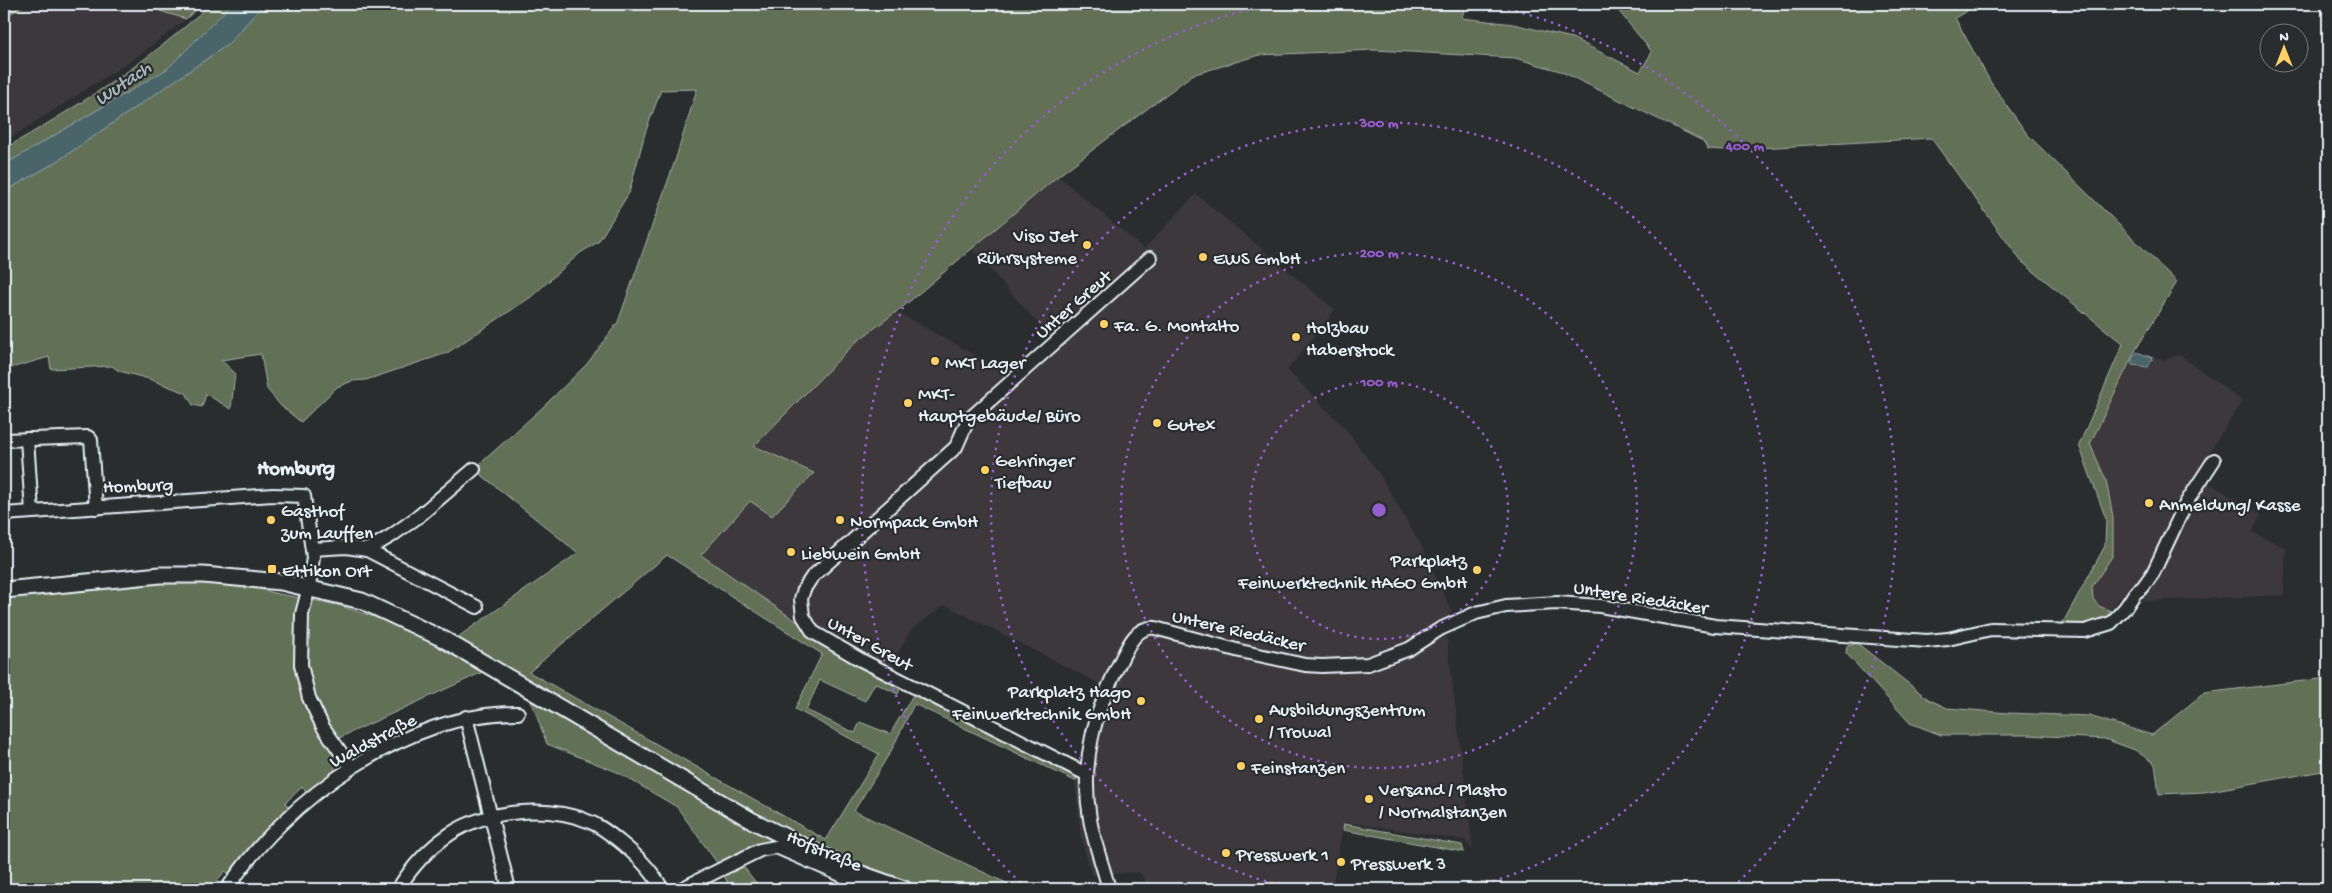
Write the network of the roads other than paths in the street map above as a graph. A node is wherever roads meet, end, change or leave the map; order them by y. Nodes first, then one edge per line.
1 (1150, 258) dead end
2 (27, 439) junction
3 (5, 440) dead end
4 (2214, 460) dead end
5 (474, 469) dead end
6 (96, 508) junction
7 (32, 512) junction
8 (4, 514) edge
9 (312, 549) junction
10 (367, 550) junction
11 (310, 587) junction
12 (4, 590) edge
13 (477, 607) dead end
14 (518, 713) dead end
15 (466, 717) junction
16 (351, 767) junction
17 (1086, 774) junction
18 (492, 817) junction
19 (227, 889) edge
20 (398, 889) edge
21 (509, 889) edge
22 (662, 889) edge
23 (681, 889) edge
24 (873, 889) edge
25 (904, 889) edge
26 (1109, 889) edge

1 - 17 street, Unter Greut
2 - 3 street, Homburg
2 - 6 street, Homburg
2 - 7 street
4 - 17 street, Untere Riedäcker
5 - 10 street
6 - 7 street
6 - 9 street, Homburg
7 - 8 street
9 - 10 street
9 - 11 street
10 - 13 street
11 - 12 main road
11 - 16 street
11 - 25 main road
14 - 15 street, Waldstraße
15 - 16 street, Waldstraße
15 - 18 street
16 - 19 street, Waldstraße
17 - 26 street, Untere Riedäcker
18 - 20 street
18 - 21 street
18 - 22 street
23 - 24 street, Hofstraße

